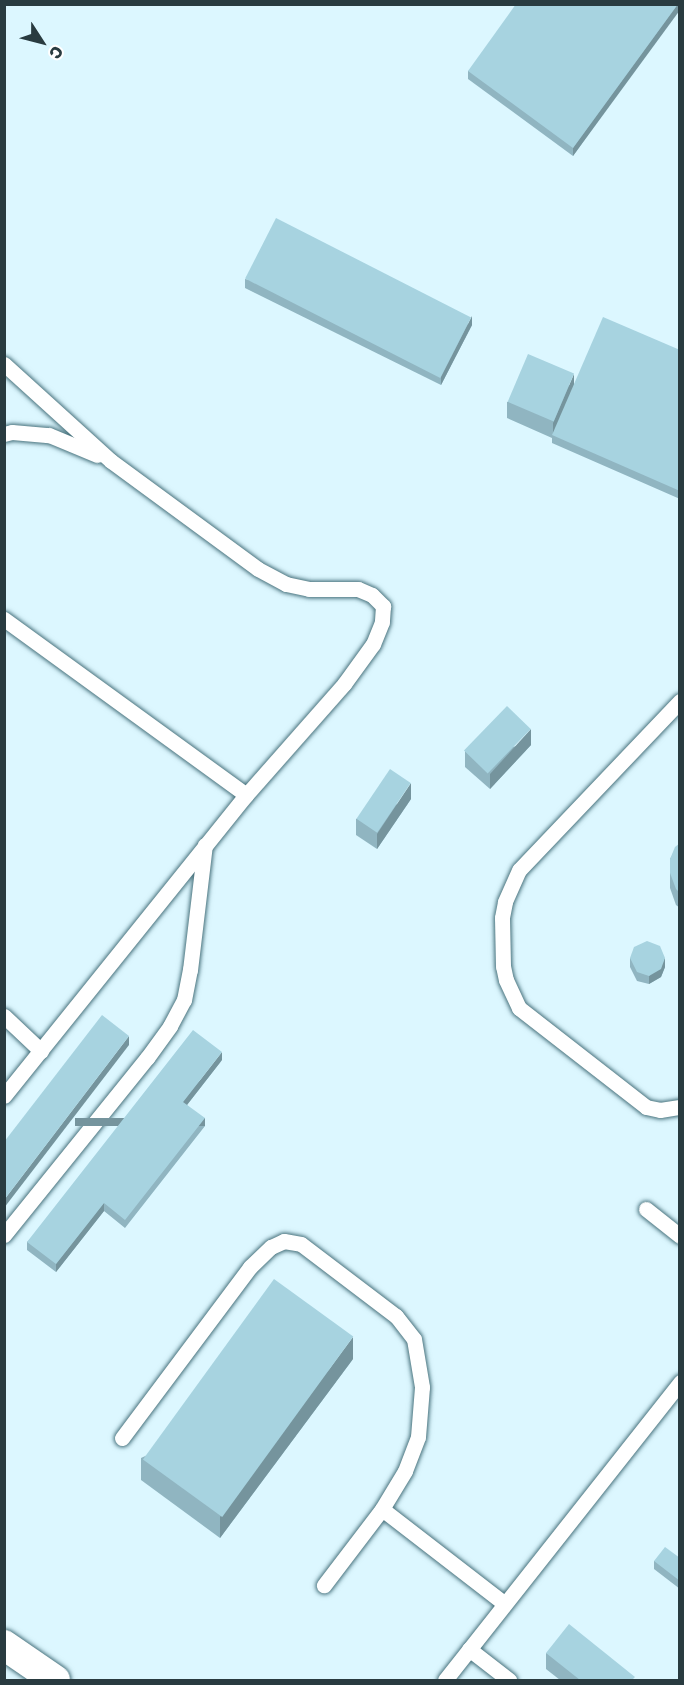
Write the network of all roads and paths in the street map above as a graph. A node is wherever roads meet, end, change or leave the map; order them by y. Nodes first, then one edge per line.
1 (4, 364) edge
2 (4, 434) edge
3 (111, 461) junction
4 (4, 619) edge
5 (680, 701) edge
6 (246, 795) junction
7 (205, 845) junction
8 (4, 1016) edge
9 (40, 1051) junction
10 (4, 1095) edge
11 (680, 1107) edge
12 (646, 1209) dead end
13 (4, 1235) edge
14 (680, 1236) edge
15 (680, 1382) edge
16 (122, 1438) dead end
17 (382, 1509) junction
18 (324, 1585) dead end
19 (505, 1604) junction
20 (4, 1645) edge
21 (469, 1650) junction
22 (55, 1680) edge
23 (445, 1680) edge
24 (509, 1680) edge

1 - 3 lane
2 - 3 lane
3 - 6 lane
4 - 6 lane
5 - 11 lane
6 - 7 lane
7 - 9 lane
7 - 13 lane
8 - 9 lane
9 - 10 lane
12 - 14 lane
15 - 19 lane
16 - 17 lane
17 - 18 lane
17 - 19 lane
19 - 21 lane
20 - 22 street
21 - 23 lane
21 - 24 lane

